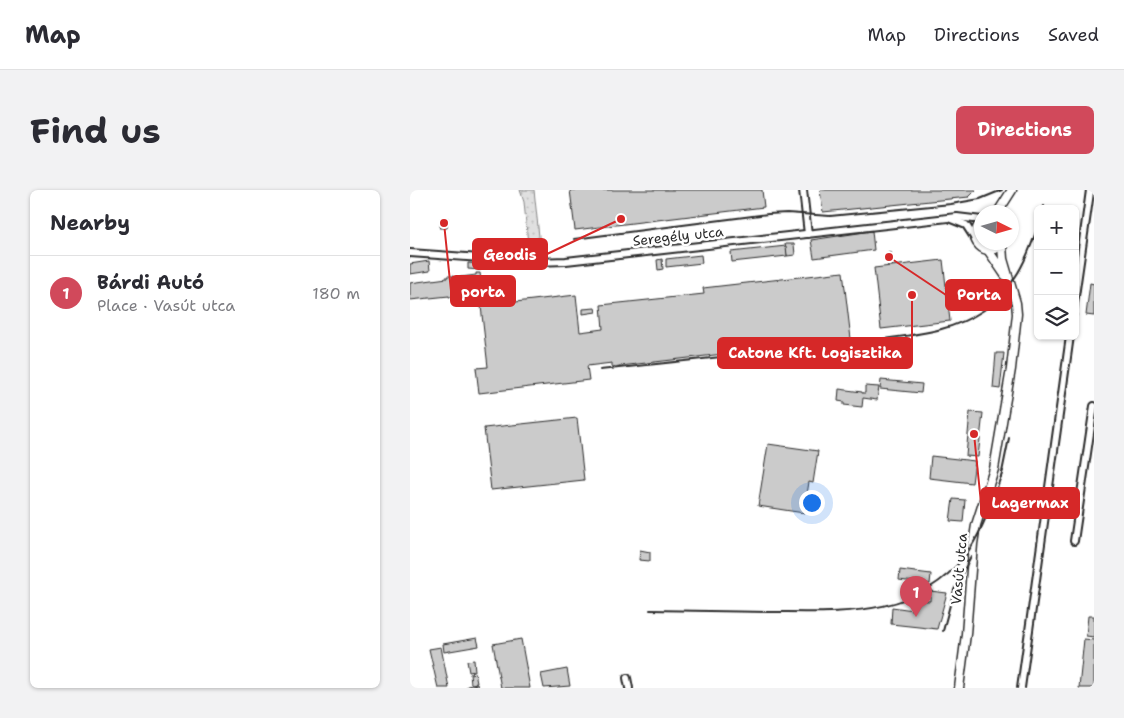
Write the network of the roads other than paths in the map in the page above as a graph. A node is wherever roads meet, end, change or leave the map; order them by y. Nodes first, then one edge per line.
1 (803, 190) edge
2 (1012, 190) edge
3 (1002, 205) edge
4 (1007, 205) edge
5 (948, 219) junction
6 (974, 220) edge
7 (808, 234) junction
8 (974, 238) edge
9 (988, 250) edge
10 (1003, 250) edge
11 (410, 253) edge
12 (1008, 278) junction
13 (1094, 406) edge
14 (1074, 540) dead end
15 (627, 678) dead end
16 (629, 688) edge
17 (959, 688) edge

1 - 7 street
2 - 3 street
2 - 4 street
5 - 6 street, Seregély utca
5 - 7 street, Seregély utca
5 - 8 street
7 - 11 street, Seregély utca
9 - 12 street, Vasút utca
10 - 12 street, Vasút utca
12 - 17 street, Vasút utca
13 - 14 street
15 - 16 street

